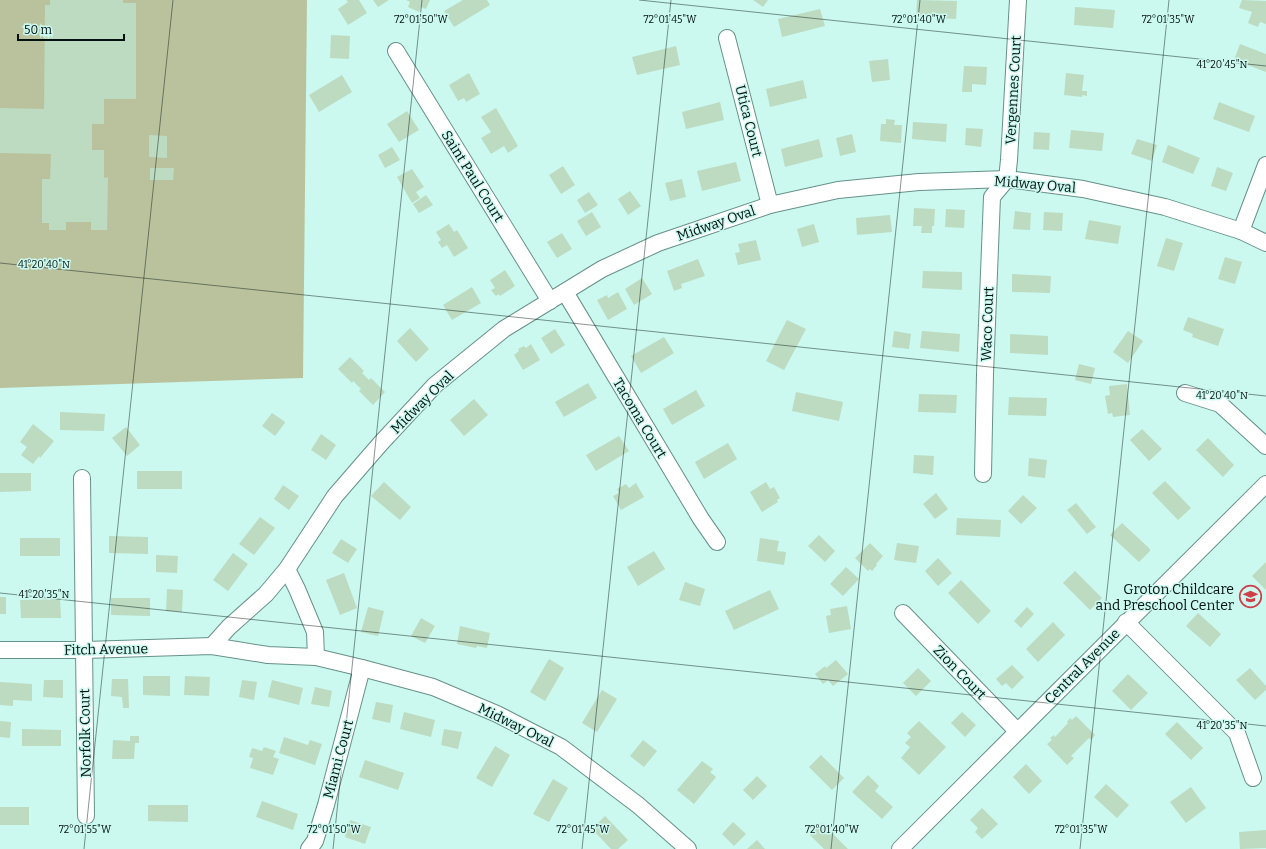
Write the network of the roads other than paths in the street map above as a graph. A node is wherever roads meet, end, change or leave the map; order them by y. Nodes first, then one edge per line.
1 (1018, 0) edge
2 (727, 38) dead end
3 (396, 51) dead end
4 (1266, 165) edge
5 (1007, 180) junction
6 (770, 204) junction
7 (1241, 231) junction
8 (1266, 243) edge
9 (565, 292) junction
10 (550, 301) junction
11 (1185, 393) dead end
12 (1266, 446) edge
13 (983, 474) dead end
14 (82, 478) dead end
15 (1266, 484) edge
16 (717, 542) dead end
17 (287, 569) junction
18 (903, 613) dead end
19 (1126, 622) junction
20 (212, 646) junction
21 (0, 650) edge
22 (85, 650) junction
23 (316, 657) junction
24 (362, 668) junction
25 (1017, 731) junction
26 (1253, 778) dead end
27 (86, 816) dead end
28 (309, 849) edge
29 (688, 849) edge
30 (900, 849) edge

1 - 5 street, Vergennes Court
2 - 6 street, Utica Court
3 - 10 street, Saint Paul Court
4 - 7 street
5 - 6 street, Midway Oval
5 - 7 street, Midway Oval
5 - 13 street, Waco Court
6 - 9 street, Midway Oval
7 - 8 street, Midway Oval
9 - 10 street, Midway Oval
9 - 16 street, Tacoma Court
10 - 17 street, Midway Oval
11 - 12 street
14 - 22 street, Norfolk Court
15 - 19 street, Central Avenue
17 - 20 street, Midway Oval
17 - 23 street
18 - 25 street, Zion Court
19 - 25 street, Central Avenue
19 - 26 street
20 - 22 street, Fitch Avenue
20 - 23 street, Midway Oval
21 - 22 street, Fitch Avenue
22 - 27 street, Norfolk Court
23 - 24 street, Midway Oval
24 - 28 street, Miami Court
24 - 29 street, Midway Oval
25 - 30 street, Central Avenue

